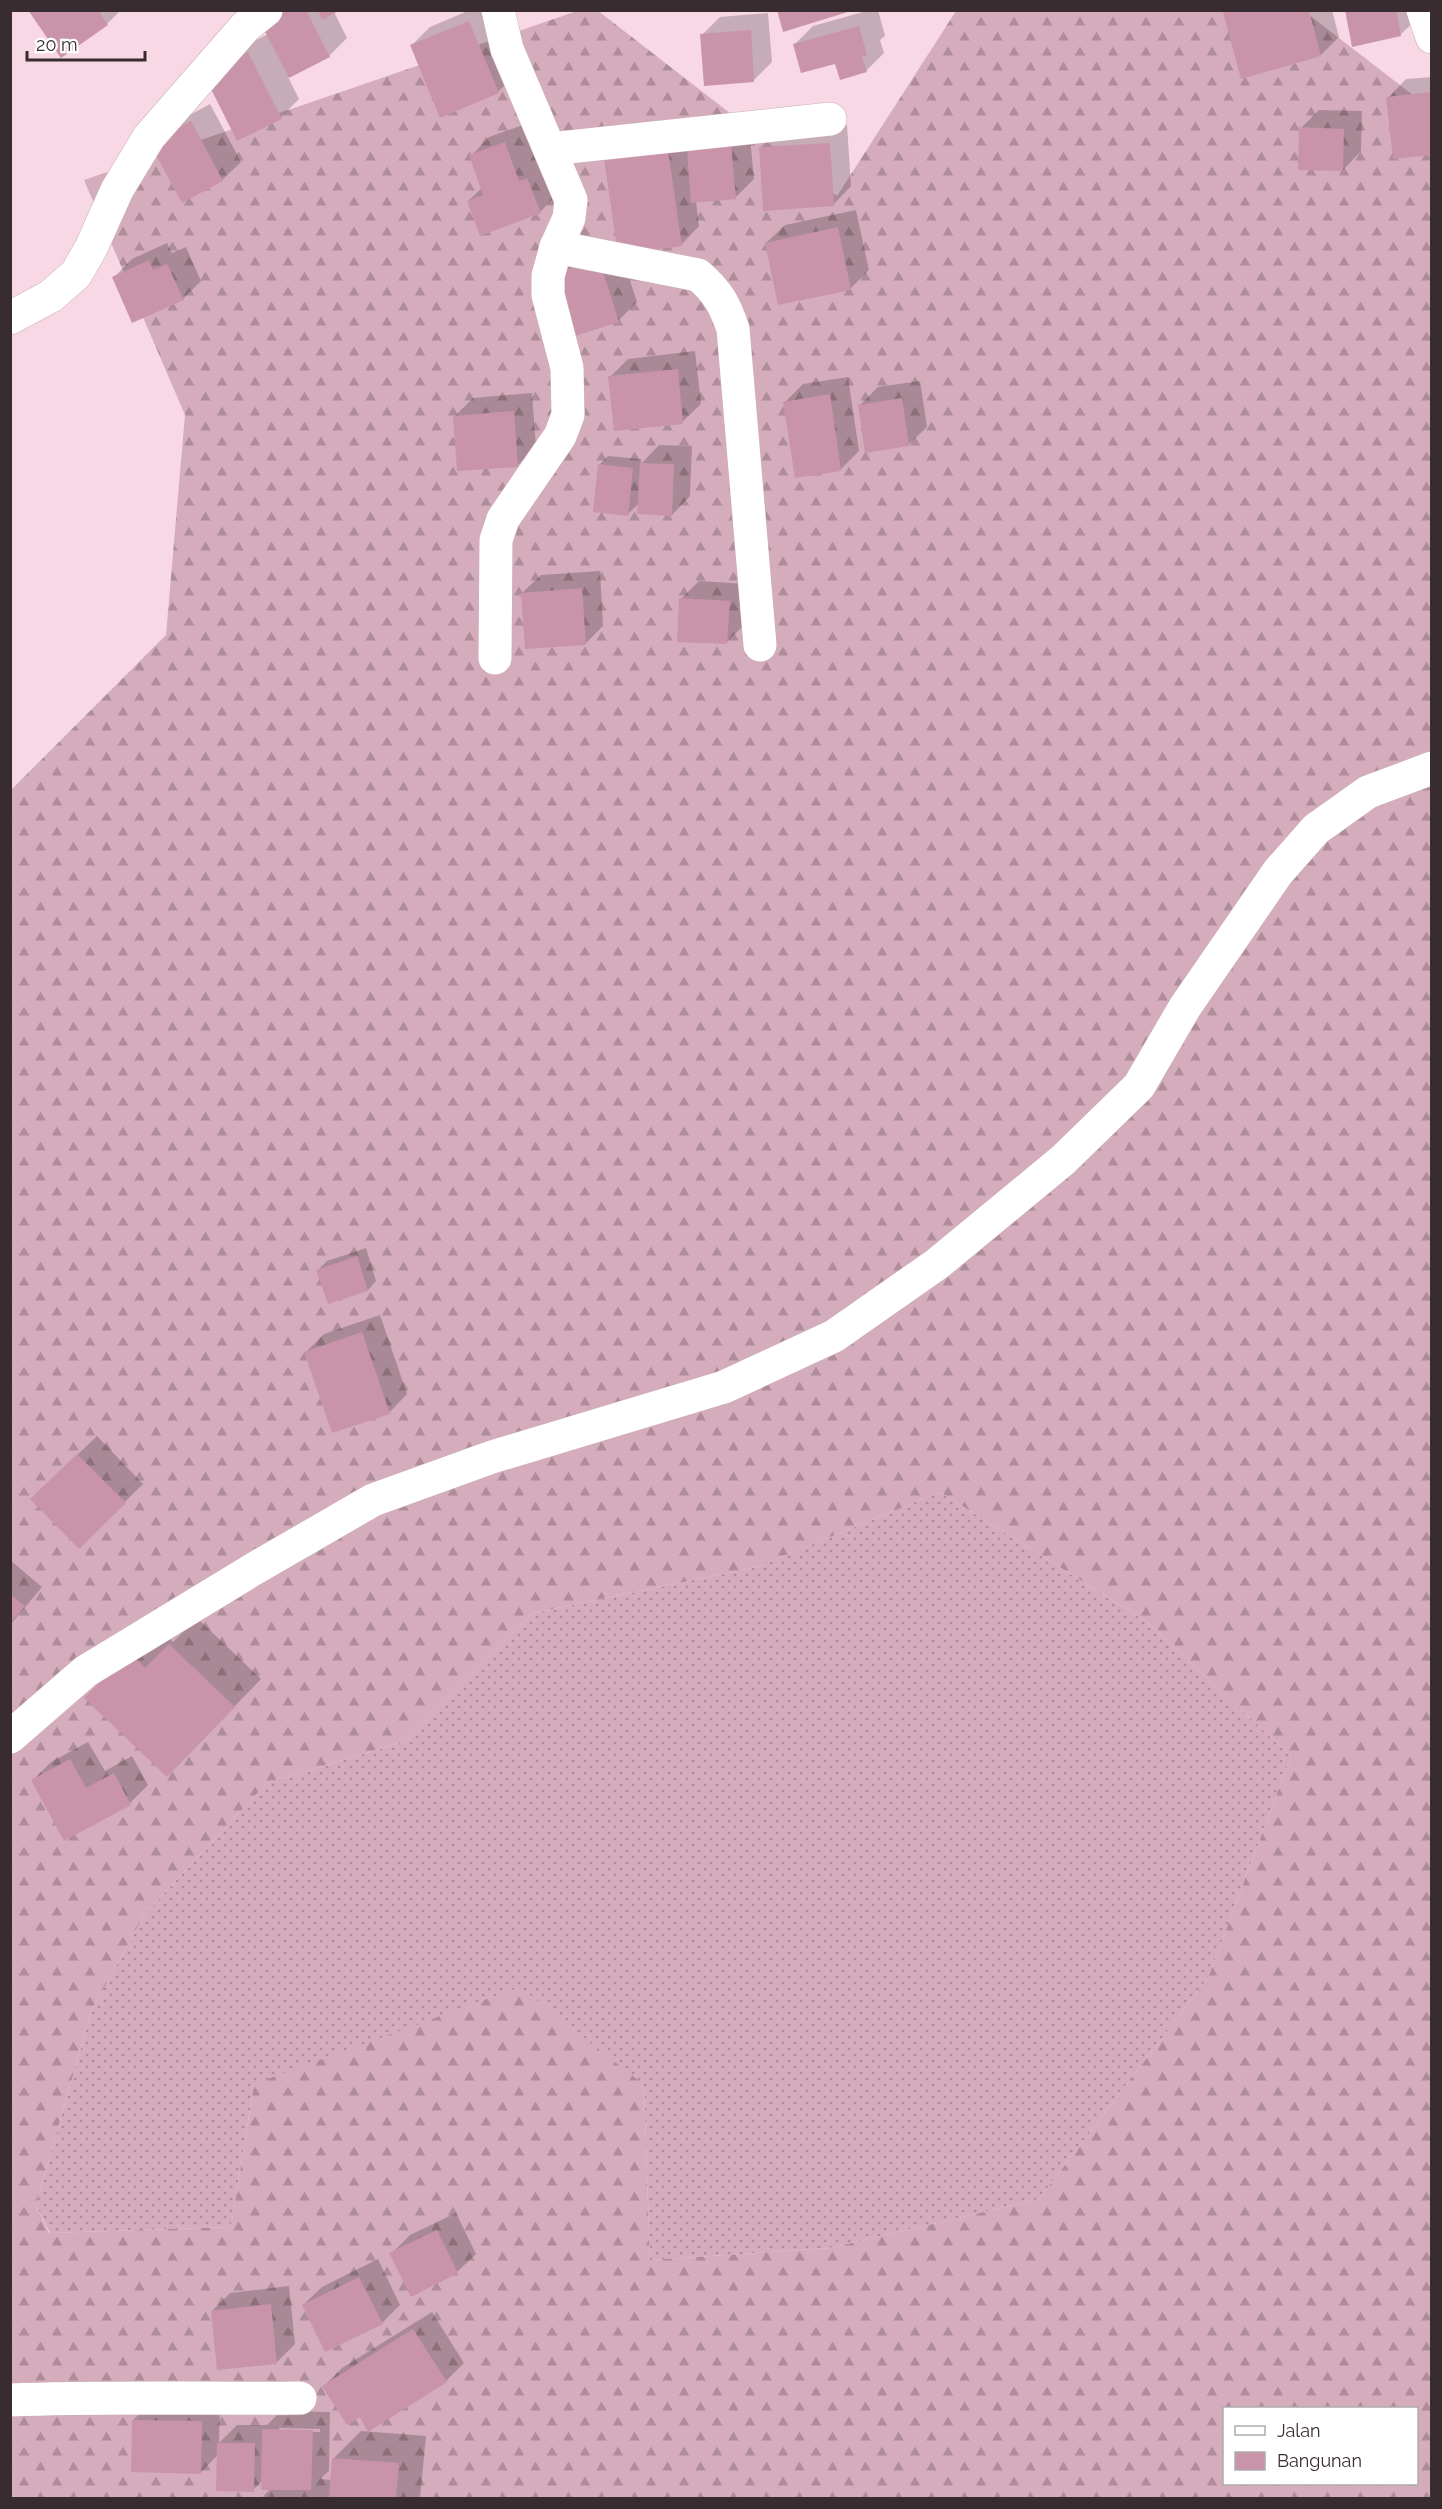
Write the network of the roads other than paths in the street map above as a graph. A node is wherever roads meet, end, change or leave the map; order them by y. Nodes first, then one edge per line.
1 (266, 10) edge
2 (498, 10) edge
3 (1423, 10) edge
4 (1431, 37) edge
5 (830, 119) dead end
6 (550, 149) junction
7 (556, 247) junction
8 (10, 318) edge
9 (760, 645) dead end
10 (495, 658) dead end
11 (1431, 768) edge
12 (10, 1737) edge
13 (300, 2398) dead end
14 (10, 2400) edge

1 - 8 street
2 - 6 street
3 - 4 street
5 - 6 street
6 - 7 street
7 - 9 street
7 - 10 street
11 - 12 street
13 - 14 street

